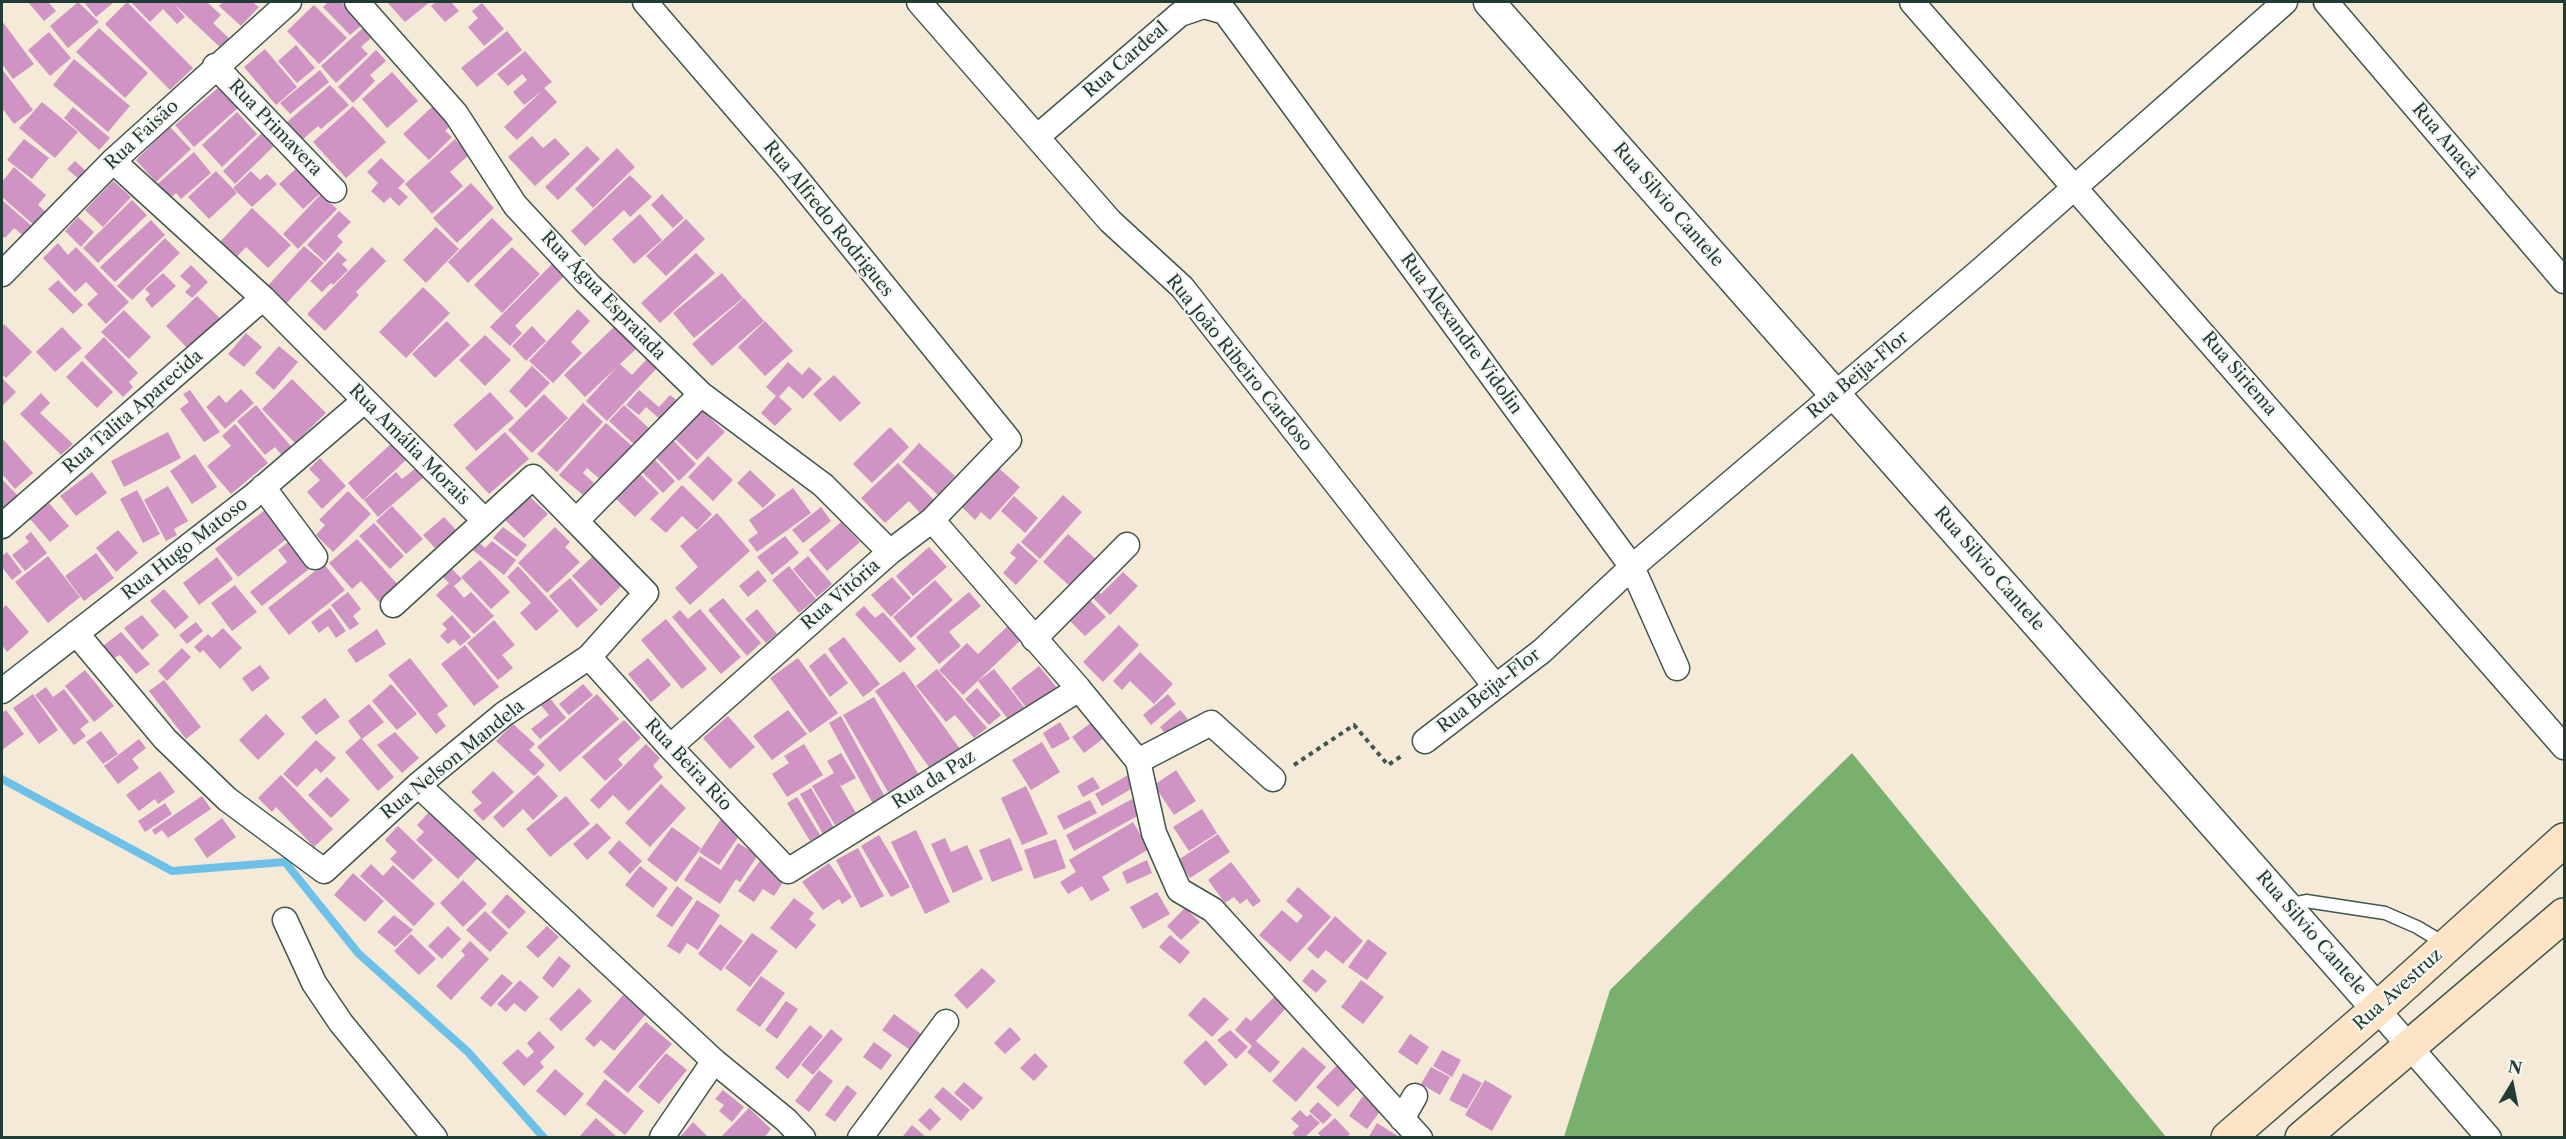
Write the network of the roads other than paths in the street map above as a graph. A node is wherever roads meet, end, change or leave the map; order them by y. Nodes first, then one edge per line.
1 (289, 2) edge
2 (357, 2) edge
3 (645, 2) edge
4 (919, 2) edge
5 (1489, 2) edge
6 (1911, 2) edge
7 (2285, 2) edge
8 (2326, 2) edge
9 (1213, 7) edge
10 (1175, 8) edge
11 (216, 66) junction
12 (1037, 137) junction
13 (113, 161) junction
14 (2075, 187) junction
15 (334, 190) dead end
16 (2, 274) edge
17 (2565, 281) edge
18 (263, 298) junction
19 (701, 394) junction
20 (1835, 394) junction
21 (364, 401) junction
22 (1008, 440) joint
23 (263, 488) junction
24 (484, 520) junction
25 (932, 520) junction
26 (576, 521) junction
27 (2, 526) edge
28 (1127, 545) dead end
29 (890, 552) junction
30 (315, 557) dead end
31 (1632, 567) junction
32 (393, 605) dead end
33 (76, 633) junction
34 (1034, 639) junction
35 (589, 657) junction
36 (1677, 668) dead end
37 (1495, 686) junction
38 (1079, 689) junction
39 (2, 691) edge
40 (1425, 741) road end
41 (670, 747) junction
42 (2565, 747) edge
43 (1138, 761) junction
44 (1273, 779) road end
45 (418, 785) junction
46 (2565, 840) edge
47 (788, 871) joint
48 (2286, 906) junction
49 (2565, 915) edge
50 (285, 920) dead end
51 (2448, 945) junction
52 (2378, 1009) junction
53 (946, 1022) dead end
54 (2410, 1046) junction
55 (714, 1061) junction
56 (1415, 1096) dead end
57 (1402, 1119) junction
58 (435, 1137) edge
59 (662, 1137) edge
60 (803, 1137) edge
61 (860, 1137) edge
62 (1420, 1137) edge
63 (2228, 1137) edge
64 (2302, 1137) edge
65 (2489, 1137) edge

1 - 11 street, Rua Faisão
2 - 19 street, Rua Água Espraiada
3 - 22 street, Rua Alfredo Rodrigues
4 - 12 street, Rua João Ribeiro Cardoso
5 - 20 street, Rua Silvio Cantele
6 - 14 street, Rua Siriema
7 - 14 street, Rua Beija-Flor
8 - 17 street, Rua Anacã
9 - 10 street, Rua Cardeal
9 - 31 street, Rua Alexandre Vidolin
10 - 12 street, Rua Cardeal
11 - 13 street, Rua Faisão
11 - 15 street, Rua Primavera
12 - 37 street, Rua João Ribeiro Cardoso
13 - 16 street, Rua Faisão
13 - 18 street, Rua Amália Morais
14 - 20 street, Rua Beija-Flor
14 - 42 street, Rua Siriema
18 - 21 street, Rua Amália Morais
18 - 27 street, Rua Talita Aparecida
19 - 26 street
19 - 29 street, Rua Água Espraiada
20 - 31 street, Rua Beija-Flor
20 - 48 street, Rua Silvio Cantele
21 - 23 street, Rua Hugo Matoso
21 - 24 street, Rua Amália Morais
22 - 25 street, Rua Vitória
23 - 30 street
23 - 33 street, Rua Hugo Matoso
24 - 26 street, Rua Amália Morais
24 - 32 street
25 - 29 street, Rua Vitória
25 - 34 street
26 - 35 street, Rua Nelson Mandela
28 - 34 street
29 - 41 street, Rua Vitória
31 - 36 street, Rua Alexandre Vidolin
31 - 37 street, Rua Beija-Flor
33 - 39 street, Rua Hugo Matoso
33 - 45 street, Rua Nelson Mandela
34 - 38 street
35 - 41 street, Rua Beira Rio
35 - 45 street, Rua Nelson Mandela
37 - 40 street, Rua Beija-Flor
38 - 43 street
38 - 47 street, Rua da Paz
41 - 47 street, Rua Beira Rio
43 - 44 street
43 - 57 street
45 - 55 street
46 - 51 main road, Rua Avestruz
48 - 51 lane
48 - 52 street, Rua Silvio Cantele
49 - 54 main road
50 - 58 street
51 - 52 main road, Rua Avestruz
52 - 54 street, Rua Silvio Cantele
52 - 63 main road, Rua Avestruz
53 - 61 street
54 - 64 main road
54 - 65 street, Rua Silvio Cantele
55 - 59 street
55 - 60 street
56 - 57 street
57 - 62 street

